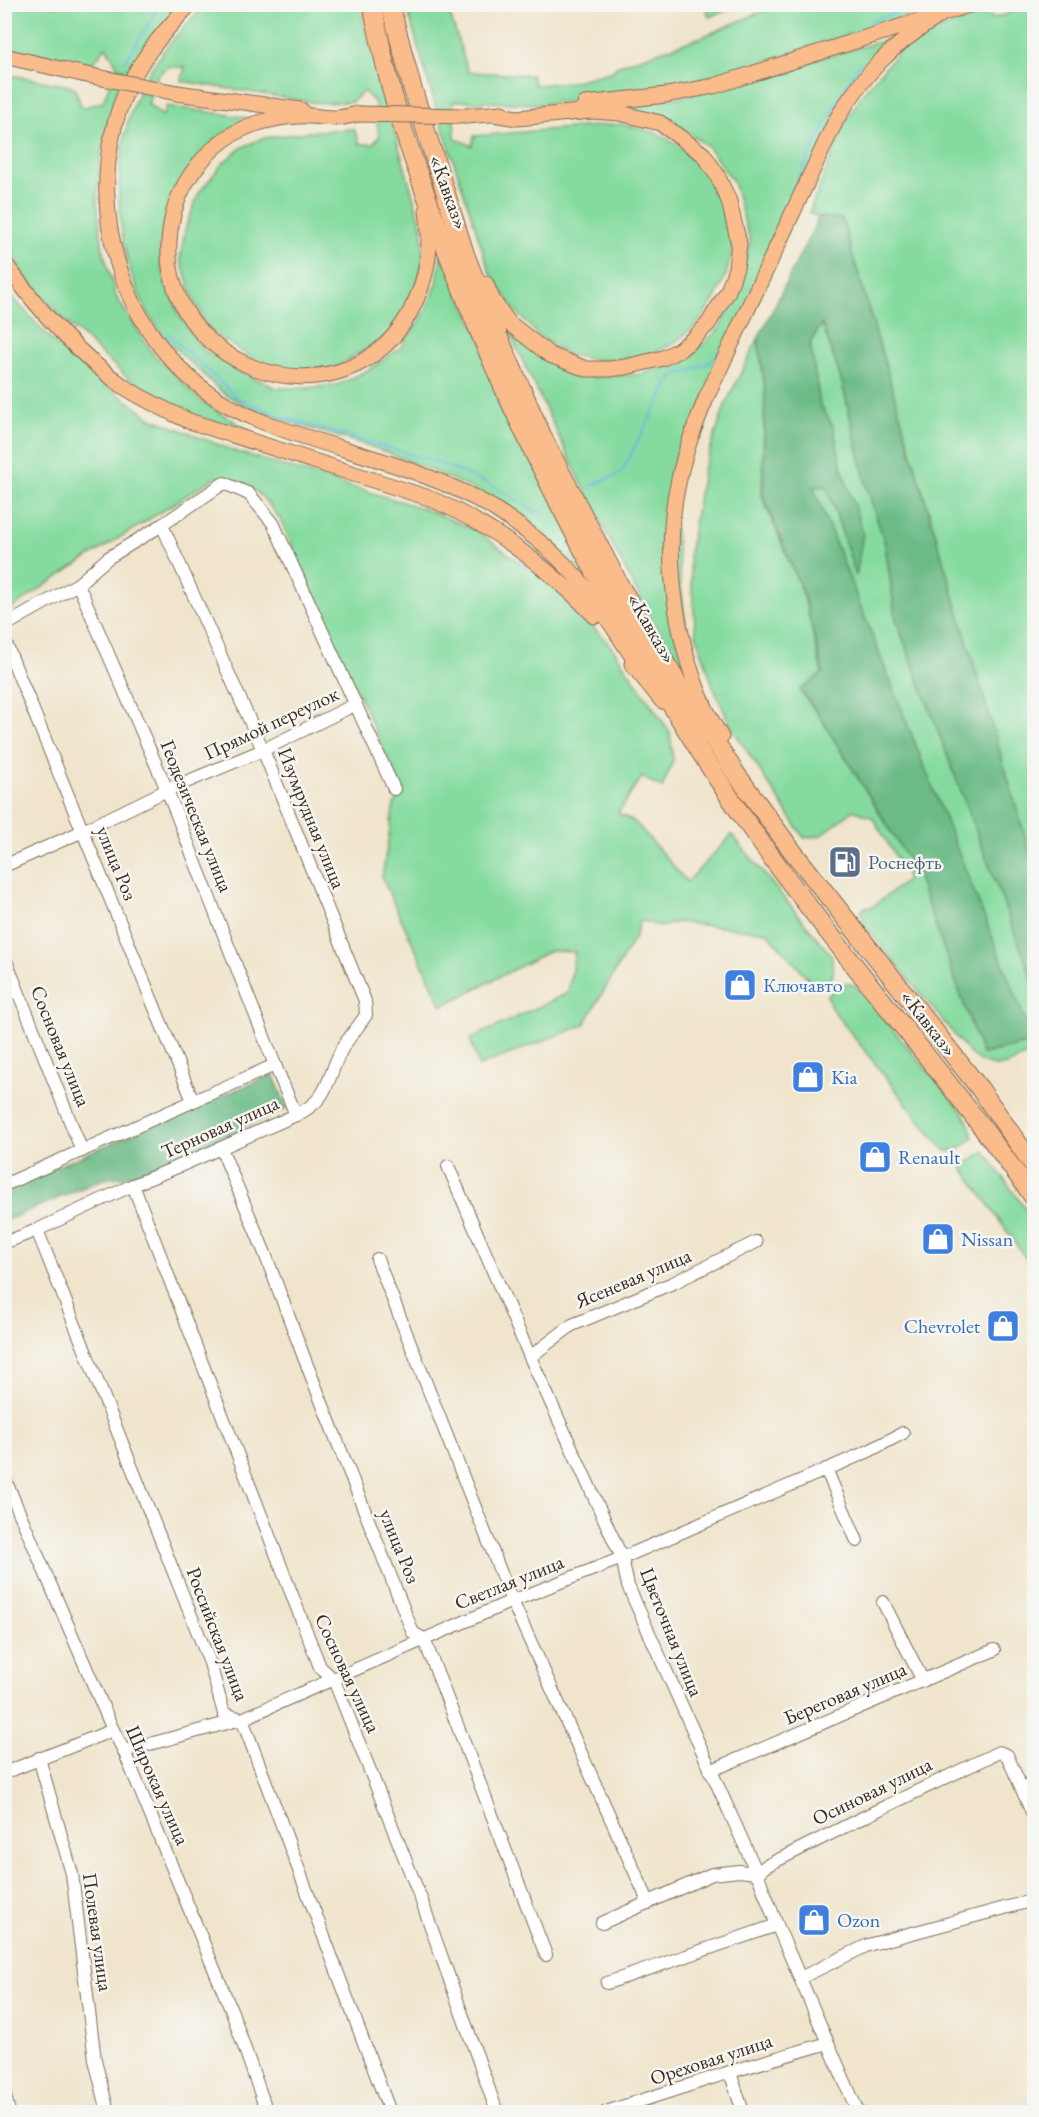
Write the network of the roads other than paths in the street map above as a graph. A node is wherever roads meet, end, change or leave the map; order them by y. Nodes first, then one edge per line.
1 (190, 4) edge
2 (372, 4) edge
3 (390, 4) edge
4 (972, 4) edge
5 (939, 16) junction
6 (4, 56) edge
7 (358, 114) junction
8 (494, 114) junction
9 (423, 191) junction
10 (454, 215) junction
11 (4, 262) edge
12 (162, 525) junction
13 (78, 584) junction
14 (4, 626) edge
15 (4, 639) edge
16 (357, 704) junction
17 (688, 734) junction
18 (263, 750) junction
19 (394, 789) dead end
20 (167, 790) junction
21 (766, 815) junction
22 (83, 831) junction
23 (4, 866) edge
24 (4, 956) edge
25 (875, 957) junction
26 (899, 1021) junction
27 (275, 1065) junction
28 (194, 1101) junction
29 (296, 1114) junction
30 (221, 1148) junction
31 (82, 1150) junction
32 (448, 1166) dead end
33 (1035, 1166) edge
34 (4, 1185) edge
35 (133, 1185) junction
36 (1033, 1195) edge
37 (38, 1230) junction
38 (756, 1242) dead end
39 (4, 1243) edge
40 (376, 1259) dead end
41 (530, 1357) junction
42 (903, 1433) dead end
43 (826, 1469) junction
44 (4, 1477) edge
45 (857, 1541) dead end
46 (622, 1558) junction
47 (512, 1601) junction
48 (883, 1602) dead end
49 (424, 1639) junction
50 (994, 1650) dead end
51 (334, 1680) junction
52 (923, 1681) junction
53 (242, 1719) junction
54 (113, 1730) junction
55 (124, 1751) junction
56 (39, 1758) junction
57 (710, 1771) junction
58 (4, 1773) edge
59 (1035, 1817) edge
60 (758, 1873) junction
61 (1035, 1900) edge
62 (649, 1903) junction
63 (602, 1923) dead end
64 (777, 1925) junction
65 (546, 1955) dead end
66 (800, 1978) junction
67 (607, 1983) dead end
68 (828, 2043) junction
69 (730, 2072) junction
70 (4, 2092) edge
71 (628, 2109) edge
72 (9, 2112) edge
73 (108, 2112) edge
74 (267, 2112) edge
75 (390, 2112) edge
76 (497, 2112) edge
77 (606, 2112) edge
78 (743, 2112) edge
79 (858, 2112) edge

1 - 17 main road
2 - 9 highway, «Кавказ»
3 - 10 highway, «Кавказ»
4 - 5 main road
5 - 8 main road
5 - 21 main road
6 - 7 main road, bridge
7 - 8 main road, bridge
7 - 9 main road
8 - 10 main road
9 - 17 highway, «Кавказ»
10 - 21 highway, «Кавказ»
11 - 17 main road
12 - 13 street
12 - 16 street
12 - 18 street, Изумрудная улица
13 - 14 street
13 - 20 street, Геодезическая улица
15 - 22 street, улица Роз
16 - 18 street, Прямой переулок
16 - 19 street
17 - 26 highway, «Кавказ»
18 - 20 street, Прямой переулок
18 - 29 street, Изумрудная улица
20 - 22 street, Прямой переулок
20 - 27 street, Геодезическая улица
21 - 25 highway, «Кавказ»
22 - 23 street, Прямой переулок
22 - 28 street, улица Роз
24 - 31 street, Сосновая улица
25 - 26 highway
25 - 33 highway, «Кавказ»
26 - 36 highway, «Кавказ»
27 - 28 street, Терновая улица
27 - 29 street, Терновая улица
28 - 31 street, Терновая улица
29 - 30 street, Терновая улица
30 - 35 street, Терновая улица
30 - 49 street, улица Роз
31 - 34 street, Терновая улица
32 - 41 street, Цветочная улица
33 - 36 highway
35 - 37 street, Терновая улица
35 - 51 street, Сосновая улица
37 - 39 street, Терновая улица
37 - 53 street, Российская улица
38 - 41 street, Ясеневая улица
40 - 47 street
41 - 46 street, Цветочная улица
42 - 43 street, Светлая улица
43 - 45 street
43 - 46 street, Светлая улица
44 - 54 street, Широкая улица
46 - 47 street, Светлая улица
46 - 57 street, Цветочная улица
47 - 49 street, Светлая улица
47 - 62 street
48 - 52 street
49 - 51 street, Светлая улица
49 - 65 street, улица Роз
50 - 52 street, Береговая улица
51 - 53 street, Светлая улица
51 - 76 street, Сосновая улица
52 - 57 street, Береговая улица
53 - 55 street, Светлая улица
53 - 75 street, Российская улица
54 - 55 street, Широкая улица
54 - 56 street
55 - 74 street, Широкая улица
56 - 58 street
56 - 73 street, Полевая улица
57 - 60 street, Цветочная улица
59 - 60 street, Осиновая улица
60 - 62 street
60 - 64 street, Цветочная улица
61 - 66 street
62 - 63 street
64 - 66 street, Цветочная улица
64 - 67 street
66 - 68 street, Цветочная улица
68 - 69 street, Ореховая улица
68 - 79 street, Цветочная улица
69 - 71 street, Ореховая улица
69 - 78 street
70 - 72 street
71 - 77 street, Ореховая улица

